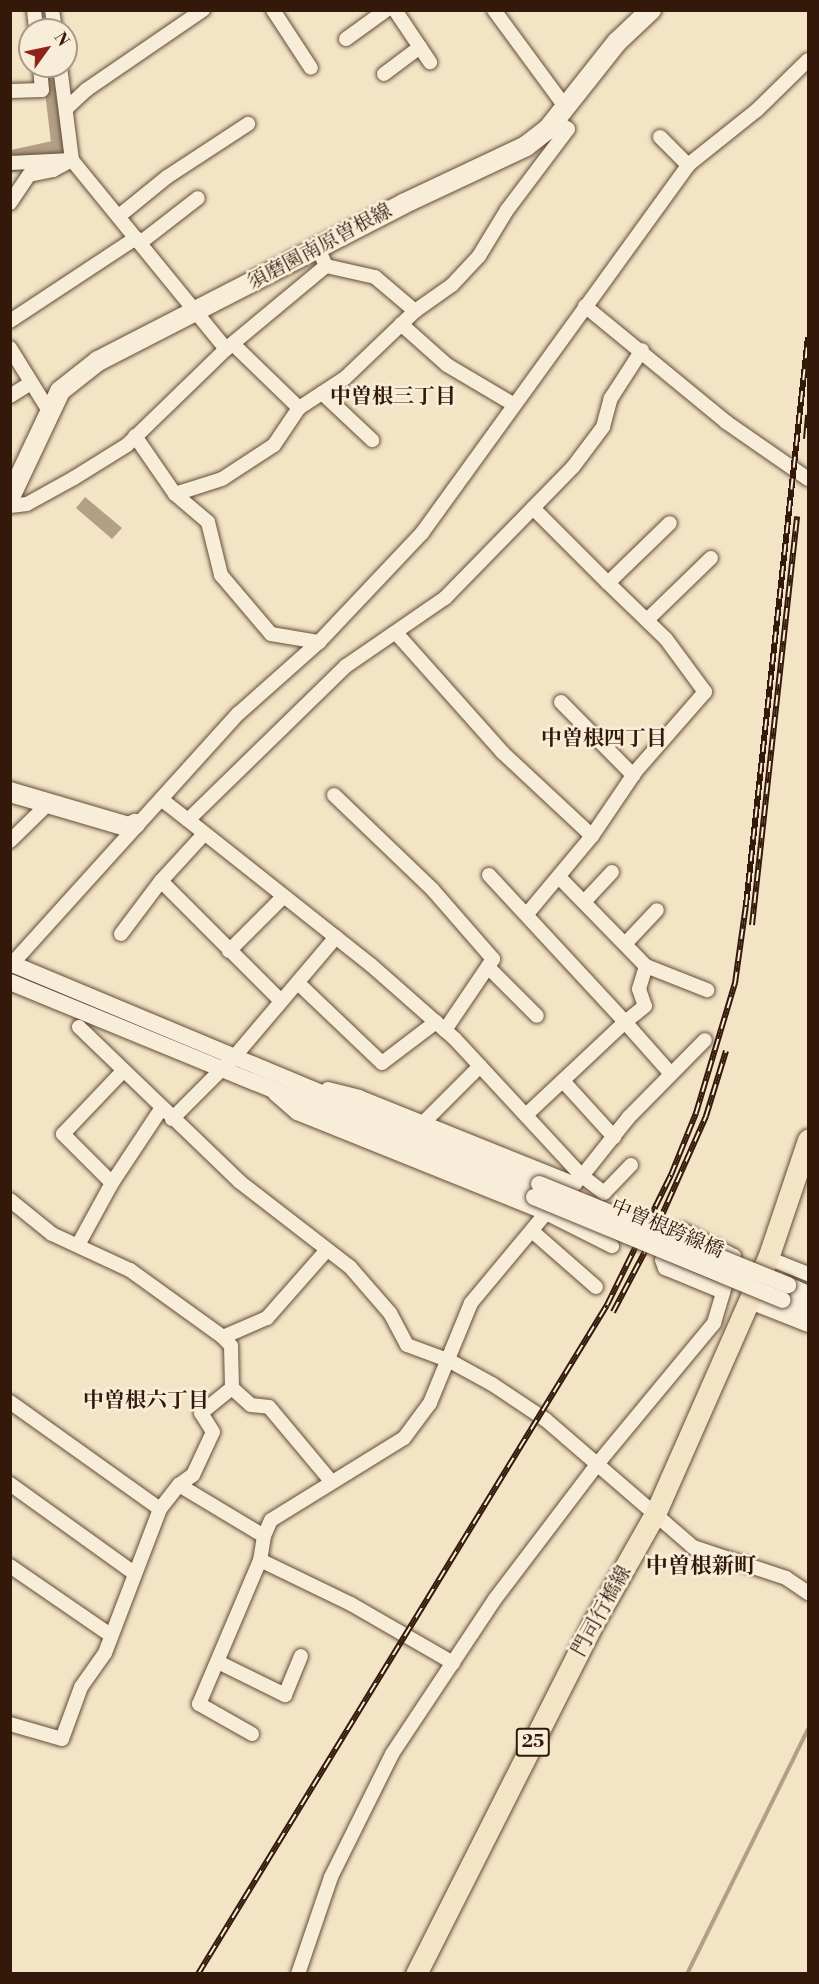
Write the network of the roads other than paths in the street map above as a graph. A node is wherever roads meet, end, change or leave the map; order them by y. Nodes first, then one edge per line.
1 (203, 10) edge
2 (386, 10) edge
3 (395, 10) edge
4 (494, 10) edge
5 (651, 10) edge
6 (277, 12) edge
7 (346, 39) dead end
8 (420, 47) junction
9 (808, 60) edge
10 (430, 62) dead end
11 (311, 68) dead end
12 (384, 74) dead end
13 (41, 78) edge
14 (62, 78) edge
15 (64, 86) junction
16 (42, 90) junction
17 (10, 91) edge
18 (68, 107) junction
19 (560, 114) junction
20 (248, 124) dead end
21 (660, 137) dead end
22 (72, 160) junction
23 (10, 163) edge
24 (688, 165) junction
25 (198, 198) dead end
26 (10, 202) edge
27 (119, 216) junction
28 (138, 241) junction
29 (322, 257) junction
30 (585, 306) junction
31 (415, 311) junction
32 (195, 313) junction
33 (10, 321) edge
34 (400, 324) junction
35 (229, 346) junction
36 (10, 348) edge
37 (642, 350) junction
38 (31, 383) junction
39 (322, 393) junction
40 (10, 396) edge
41 (513, 404) junction
42 (299, 408) junction
43 (49, 411) junction
44 (135, 436) junction
45 (372, 440) dead end
46 (808, 479) edge
47 (176, 494) junction
48 (10, 497) edge
49 (10, 506) edge
50 (533, 508) junction
51 (670, 523) dead end
52 (711, 558) dead end
53 (608, 583) junction
54 (647, 621) junction
55 (397, 634) junction
56 (319, 642) junction
57 (561, 702) dead end
58 (633, 775) junction
59 (10, 792) edge
60 (334, 795) dead end
61 (161, 799) junction
62 (48, 803) junction
63 (188, 820) junction
64 (135, 824) junction
65 (204, 834) junction
66 (592, 836) junction
67 (10, 841) edge
68 (612, 872) dead end
69 (489, 875) dead end
70 (558, 876) junction
71 (161, 881) junction
72 (283, 897) junction
73 (584, 902) junction
74 (657, 910) dead end
75 (527, 914) junction
76 (121, 934) dead end
77 (336, 937) junction
78 (626, 944) junction
79 (230, 951) junction
80 (11, 964) edge
81 (646, 966) junction
82 (489, 967) junction
83 (10, 982) edge
84 (298, 983) junction
85 (707, 990) dead end
86 (281, 1000) junction
87 (537, 1016) dead end
88 (625, 1022) junction
89 (440, 1026) junction
90 (79, 1027) dead end
91 (705, 1040) dead end
92 (235, 1056) junction
93 (480, 1066) junction
94 (220, 1070) junction
95 (123, 1071) junction
96 (671, 1074) junction
97 (288, 1078) junction
98 (563, 1081) junction
99 (273, 1093) junction
100 (161, 1109) junction
101 (526, 1115) junction
102 (172, 1119) junction
103 (422, 1124) junction
104 (614, 1137) junction
105 (808, 1140) edge
106 (632, 1165) dead end
107 (579, 1180) junction
108 (112, 1183) junction
109 (537, 1190) junction
110 (10, 1200) edge
111 (546, 1213) junction
112 (532, 1231) junction
113 (78, 1245) junction
114 (612, 1246) dead end
115 (327, 1250) junction
116 (768, 1258) junction
117 (808, 1274) edge
118 (596, 1287) dead end
119 (723, 1292) junction
120 (785, 1292) junction
121 (808, 1294) edge
122 (750, 1302) junction
123 (808, 1310) edge
124 (808, 1325) edge
125 (223, 1337) junction
126 (450, 1361) junction
127 (232, 1388) junction
128 (10, 1402) edge
129 (599, 1462) junction
130 (330, 1480) junction
131 (10, 1484) edge
132 (179, 1485) junction
133 (160, 1509) junction
134 (656, 1514) junction
135 (264, 1536) junction
136 (260, 1560) junction
137 (10, 1566) edge
138 (134, 1573) junction
139 (808, 1593) edge
140 (109, 1634) junction
141 (301, 1656) dead end
142 (218, 1662) junction
143 (453, 1663) junction
144 (10, 1724) edge
145 (252, 1734) dead end
146 (298, 1974) edge
147 (416, 1974) edge

1 - 18 street
2 - 7 street
3 - 8 street
4 - 19 street
5 - 19 main road, 須磨園南原曽根線
6 - 11 street
8 - 10 street
8 - 12 street
9 - 24 street
13 - 16 street
14 - 15 street
15 - 16 street
15 - 18 street
16 - 17 street
18 - 22 street
19 - 29 main road, 須磨園南原曽根線
19 - 31 street
20 - 27 street
21 - 24 street
22 - 23 street
22 - 26 street
22 - 27 street
24 - 30 street
25 - 28 street
27 - 28 street
28 - 32 street
28 - 33 street
29 - 31 street
29 - 32 main road, 須磨園南原曽根線
29 - 35 street
30 - 37 street
30 - 41 street
31 - 34 street
32 - 35 street
32 - 43 main road, 須磨園南原曽根線
34 - 39 street
34 - 41 street
35 - 42 street
35 - 44 street
36 - 38 street
37 - 46 street
37 - 50 street
38 - 40 street
38 - 43 street
39 - 42 street
39 - 45 street
41 - 56 street
42 - 47 street
43 - 48 main road, 須磨園南原曽根線
44 - 47 street
44 - 49 street
47 - 56 street
50 - 53 street
50 - 55 street
51 - 53 street
52 - 54 street
53 - 54 street
54 - 58 street
55 - 63 street
55 - 66 street
56 - 61 street
57 - 58 street
58 - 66 street
59 - 62 main road
60 - 82 street
61 - 63 street
61 - 64 street
62 - 64 main road
62 - 67 street
63 - 65 street
64 - 80 street
65 - 71 street
65 - 72 street
66 - 70 street
68 - 73 street
69 - 75 street
70 - 73 street
70 - 75 street
71 - 76 street
71 - 79 street
72 - 77 street
72 - 79 street
73 - 78 street
74 - 78 street
75 - 88 street
77 - 84 street
77 - 89 street
78 - 81 street
79 - 86 street
80 - 92 street
81 - 85 street
81 - 88 street
82 - 87 street
82 - 89 street
83 - 94 street
84 - 86 street
84 - 89 street
86 - 92 street
88 - 96 street
88 - 98 street
89 - 93 street
90 - 95 street
91 - 96 street
92 - 94 street
92 - 97 street
93 - 101 street
93 - 103 street
94 - 99 street
94 - 102 street
95 - 100 street
95 - 108 street
96 - 104 street
97 - 103 street
97 - 109 street
98 - 101 street
98 - 104 street
99 - 109 street
99 - 111 street
100 - 102 street
100 - 108 street
101 - 107 street
102 - 115 street
103 - 107 street
104 - 107 street
105 - 116 main road, 門司行橋線 / 25
106 - 107 street
107 - 111 street
108 - 113 street
109 - 120 street, 中曽根跨線橋, bridge
110 - 113 street
111 - 112 street
111 - 114 street
112 - 118 street
112 - 126 street
113 - 125 street
115 - 125 street
115 - 126 street
116 - 117 street
116 - 122 main road, 門司行橋線 / 25
119 - 119 street
119 - 129 street
120 - 121 street
120 - 123 street
122 - 124 street
122 - 134 main road, 門司行橋線 / 25
125 - 127 street
126 - 129 street
126 - 130 street
127 - 130 street
127 - 132 street
128 - 133 street
129 - 134 street
129 - 143 street
130 - 135 street
131 - 138 street
132 - 133 street
132 - 135 street
133 - 138 street
134 - 139 street
134 - 147 main road, 門司行橋線 / 25
135 - 136 street
136 - 142 street
136 - 143 street
137 - 140 street
138 - 140 street
140 - 144 street
141 - 142 street
142 - 145 street
143 - 146 street

